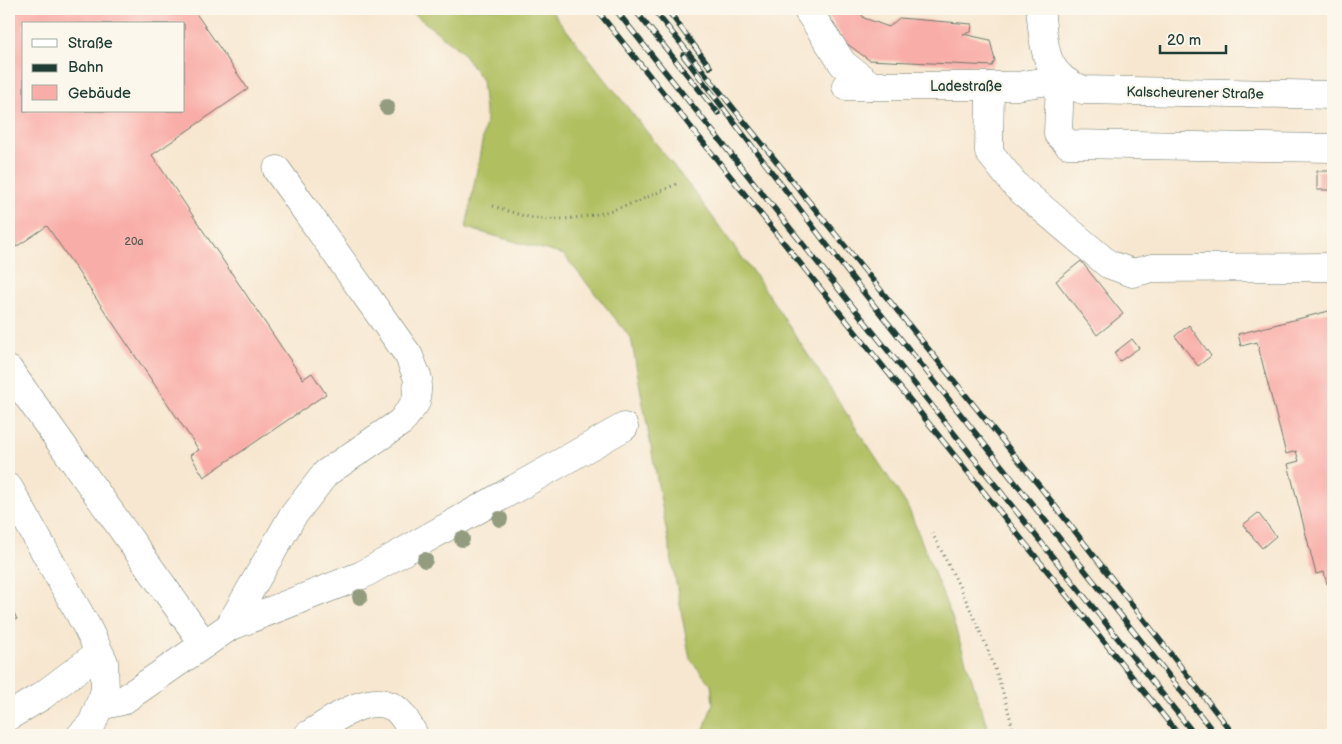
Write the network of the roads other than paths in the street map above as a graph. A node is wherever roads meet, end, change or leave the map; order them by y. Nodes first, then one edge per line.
1 (808, 9) edge
2 (1040, 9) edge
3 (1060, 78) junction
4 (990, 86) junction
5 (1333, 95) edge
6 (1333, 148) edge
7 (277, 170) dead end
8 (1333, 267) edge
9 (9, 370) edge
10 (624, 427) dead end
11 (9, 488) edge
12 (229, 627) junction
13 (204, 644) junction
14 (99, 653) junction
15 (99, 706) junction
16 (9, 716) edge
17 (80, 735) edge
18 (308, 735) edge
19 (414, 735) edge

1 - 4 street, Ladestraße
2 - 3 street
3 - 4 street, Ladestraße
3 - 5 street, Kalscheurener Straße
3 - 6 street
4 - 8 street
7 - 12 street
9 - 13 street
10 - 12 street
11 - 14 street
12 - 13 street
13 - 15 street
14 - 15 street
14 - 16 street
15 - 17 street
18 - 19 street

